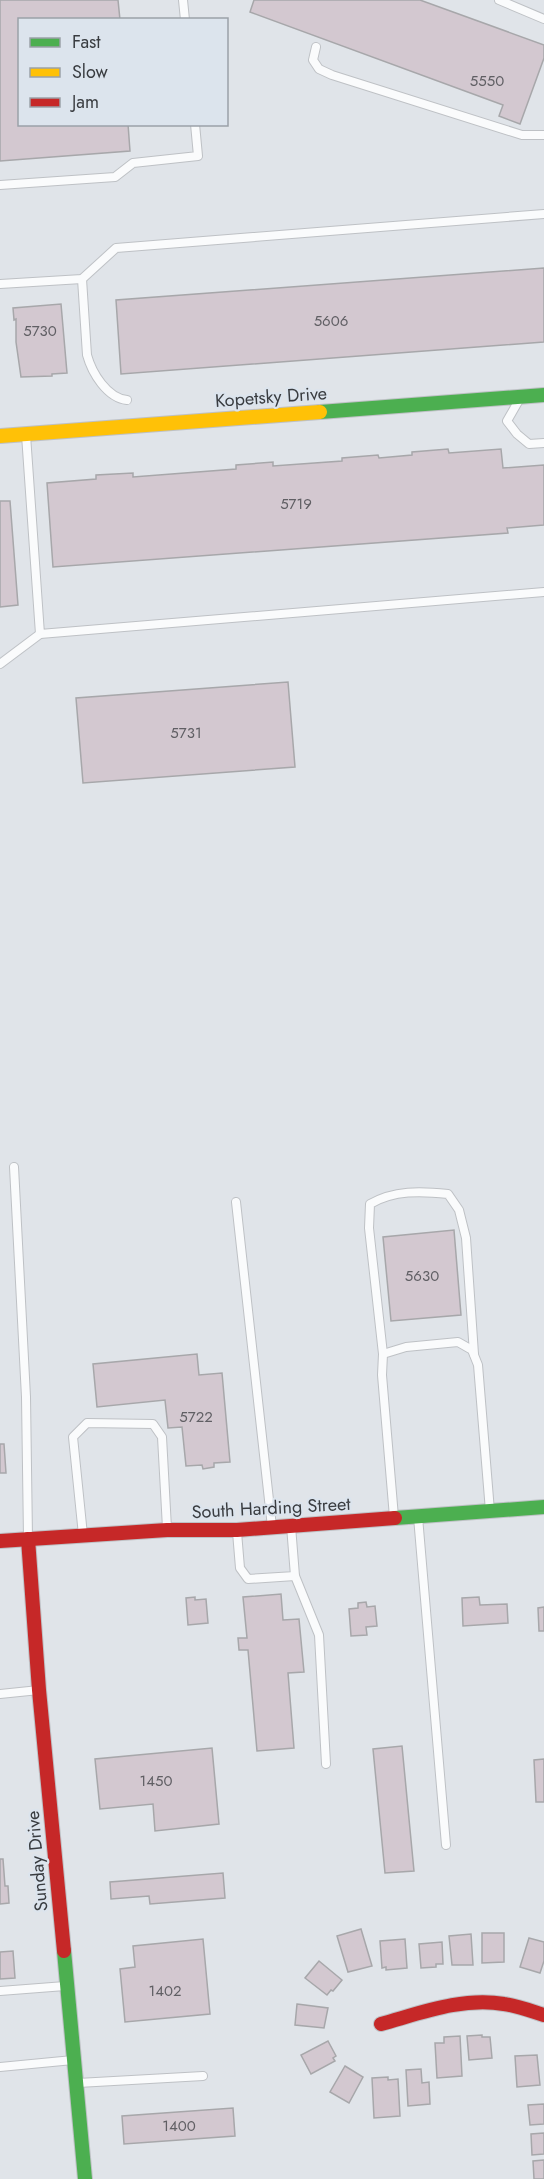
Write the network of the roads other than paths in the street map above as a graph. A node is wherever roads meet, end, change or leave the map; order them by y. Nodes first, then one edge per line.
1 (183, 0) edge
2 (499, 0) edge
3 (185, 18) edge
4 (544, 19) edge
5 (316, 47) dead end
6 (195, 126) edge
7 (544, 135) edge
8 (0, 185) edge
9 (544, 214) edge
10 (82, 279) junction
11 (0, 284) edge
12 (544, 395) edge
13 (520, 396) junction
14 (127, 400) dead end
15 (26, 434) junction
16 (0, 436) edge
17 (544, 443) edge
18 (544, 592) edge
19 (40, 634) junction
20 (0, 664) edge
21 (14, 1167) dead end
22 (237, 1202) dead end
23 (383, 1354) junction
24 (474, 1355) junction
25 (544, 1507) edge
26 (490, 1511) junction
27 (418, 1517) junction
28 (394, 1518) junction
29 (291, 1526) junction
30 (272, 1527) junction
31 (167, 1530) junction
32 (237, 1530) junction
33 (83, 1535) junction
34 (28, 1539) junction
35 (0, 1541) edge
36 (295, 1576) junction
37 (39, 1690) junction
38 (0, 1694) edge
39 (326, 1764) dead end
40 (446, 1845) dead end
41 (67, 1986) junction
42 (0, 1992) edge
43 (544, 2015) edge
44 (381, 2024) dead end
45 (74, 2060) junction
46 (0, 2067) edge
47 (203, 2076) dead end
48 (76, 2083) junction
49 (85, 2179) edge

1 - 3 lane
2 - 4 lane
5 - 7 lane
6 - 8 lane
9 - 10 lane
10 - 11 lane
10 - 14 lane
12 - 13 street, Kopetsky Drive
13 - 15 street, Kopetsky Drive
13 - 17 lane
15 - 16 street, Kopetsky Drive
15 - 19 lane
18 - 19 lane
19 - 20 lane
21 - 34 lane
22 - 30 lane
23 - 24 lane
23 - 24 lane
23 - 28 lane
24 - 26 lane
25 - 26 street, South Harding Street
26 - 27 street, South Harding Street
27 - 28 street, South Harding Street
27 - 40 lane
28 - 29 street, South Harding Street
29 - 30 street, South Harding Street
29 - 36 lane
30 - 32 street, South Harding Street
31 - 32 street, South Harding Street
31 - 33 street, South Harding Street
31 - 33 lane
32 - 36 lane
33 - 34 street, South Harding Street
34 - 35 street, South Harding Street
34 - 37 street, Sunday Drive
36 - 39 lane
37 - 38 lane
37 - 41 street, Sunday Drive
41 - 42 lane
41 - 45 street, Sunday Drive
43 - 44 street
45 - 46 lane
45 - 48 street, Sunday Drive
47 - 48 lane
48 - 49 street, Sunday Drive

